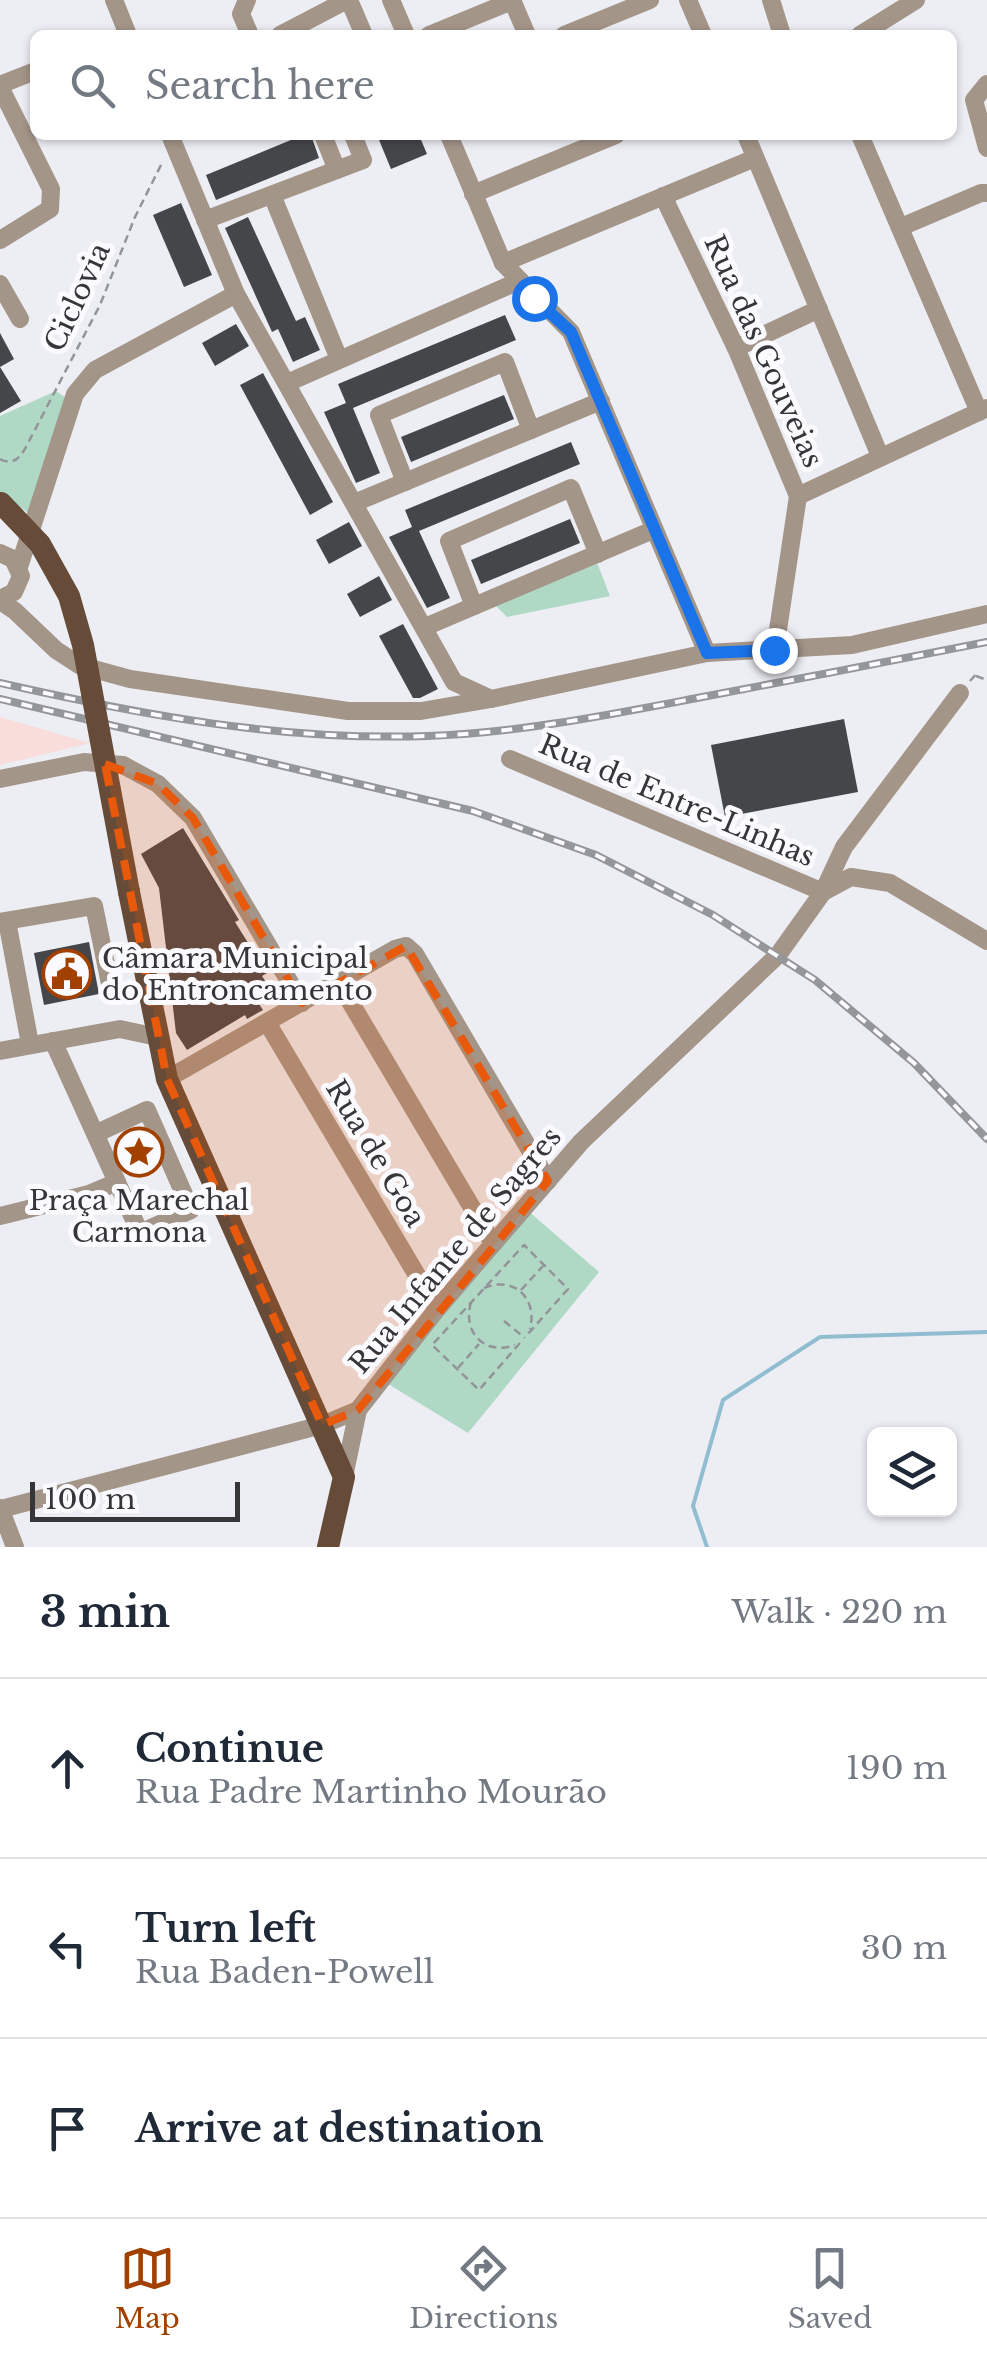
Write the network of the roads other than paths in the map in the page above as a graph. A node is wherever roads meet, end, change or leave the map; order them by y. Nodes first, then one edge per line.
1 (114, 0) edge
2 (247, 0) edge
3 (348, 0) edge
4 (391, 0) edge
5 (512, 0) edge
6 (650, 0) edge
7 (688, 0) edge
8 (771, 0) edge
9 (879, 0) edge
10 (916, 0) edge
11 (884, 20) junction
12 (125, 30) edge
13 (248, 30) edge
14 (290, 30) edge
15 (362, 30) edge
16 (404, 30) edge
17 (441, 30) edge
18 (525, 30) edge
19 (576, 30) edge
20 (701, 30) edge
21 (780, 30) edge
22 (868, 30) edge
23 (30, 73) edge
24 (987, 84) edge
25 (0, 86) edge
26 (172, 140) edge
27 (325, 140) edge
28 (355, 140) edge
29 (450, 140) edge
30 (604, 140) edge
31 (748, 140) edge
32 (862, 140) edge
33 (987, 148) edge
34 (755, 158) junction
35 (337, 170) junction
36 (987, 193) edge
37 (474, 194) junction
38 (272, 195) junction
39 (663, 196) junction
40 (205, 220) junction
41 (901, 228) junction
42 (2, 233) edge
43 (503, 263) junction
44 (519, 281) junction
45 (0, 284) edge
46 (236, 294) junction
47 (819, 309) junction
48 (20, 319) dead end
49 (736, 348) junction
50 (339, 359) junction
51 (287, 383) junction
52 (601, 402) junction
53 (983, 410) edge
54 (532, 430) junction
55 (880, 456) junction
56 (405, 482) junction
57 (798, 496) junction
58 (1, 503) edge
59 (354, 503) junction
60 (33, 516) junction
61 (653, 530) junction
62 (0, 545) edge
63 (0, 553) edge
64 (598, 554) junction
65 (20, 571) junction
66 (0, 600) edge
67 (474, 606) junction
68 (987, 614) edge
69 (0, 616) edge
70 (425, 627) junction
71 (39, 632) junction
72 (774, 650) junction
73 (707, 653) junction
74 (960, 694) dead end
75 (491, 699) junction
76 (510, 759) dead end
77 (0, 779) edge
78 (823, 892) junction
79 (3, 921) edge
80 (987, 941) edge
81 (338, 982) junction
82 (110, 984) dead end
83 (302, 1003) junction
84 (151, 1007) junction
85 (268, 1024) junction
86 (120, 1029) junction
87 (157, 1036) junction
88 (53, 1041) junction
89 (30, 1044) junction
90 (0, 1051) edge
91 (167, 1079) junction
92 (95, 1134) junction
93 (548, 1180) junction
94 (117, 1182) junction
95 (0, 1216) edge
96 (493, 1243) junction
97 (438, 1309) junction
98 (358, 1410) junction
99 (322, 1425) junction
100 (344, 1477) junction
101 (0, 1508) edge
102 (15, 1547) edge
103 (328, 1547) edge

1 - 12 street
2 - 13 street
3 - 14 street
3 - 15 street
4 - 16 street
5 - 17 street
5 - 18 street
6 - 19 street
7 - 20 street
8 - 21 street
9 - 11 street
10 - 11 street
11 - 22 street
23 - 25 street
24 - 33 street
25 - 42 street
26 - 40 street
27 - 35 street
28 - 35 street
29 - 37 street
30 - 37 street
31 - 34 street
32 - 41 street
34 - 39 street
34 - 47 street
35 - 38 street
36 - 41 street
37 - 43 street
38 - 40 street
38 - 50 street
39 - 43 street
39 - 49 street, Rua das Gouveias
40 - 46 street
41 - 53 street
43 - 44 street
44 - 50 street
44 - 52 street
45 - 48 street
46 - 51 street
46 - 60 street
47 - 49 street
47 - 55 street
49 - 57 street, Rua das Gouveias
50 - 51 street
51 - 59 street
52 - 54 street
52 - 61 street
53 - 55 street
54 - 56 street
54 - 56 street
55 - 57 street
56 - 59 street
57 - 72 street, Rua das Gouveias
58 - 84 main road, bridge
59 - 70 street
60 - 62 street
60 - 65 street
61 - 64 street
61 - 73 street
63 - 65 street
64 - 67 street
64 - 67 street
65 - 66 street
65 - 71 street
66 - 71 street
67 - 70 street
68 - 72 street
69 - 71 street
70 - 75 street
71 - 75 street
72 - 73 street
73 - 75 street
74 - 78 street, Rua Infante de Sagres
76 - 78 street, Rua de Entre-Linhas
77 - 83 street
78 - 80 street
78 - 93 street, Rua Infante de Sagres
79 - 82 street
79 - 89 street
81 - 83 street
81 - 93 street
81 - 96 street
83 - 85 street
84 - 86 street
84 - 87 main road
85 - 91 street
85 - 97 street, Rua de Goa
86 - 87 street
86 - 88 street
87 - 91 main road
88 - 89 street
88 - 92 street
89 - 90 street
91 - 99 main road
92 - 94 street
92 - 94 street
93 - 96 street, Rua Infante de Sagres
94 - 95 street
96 - 97 street, Rua Infante de Sagres
97 - 98 street, Rua Infante de Sagres
98 - 99 street, Rua Infante de Sagres
98 - 100 street
99 - 100 main road
99 - 101 street, Rua Infante de Sagres
100 - 103 main road
101 - 102 street

